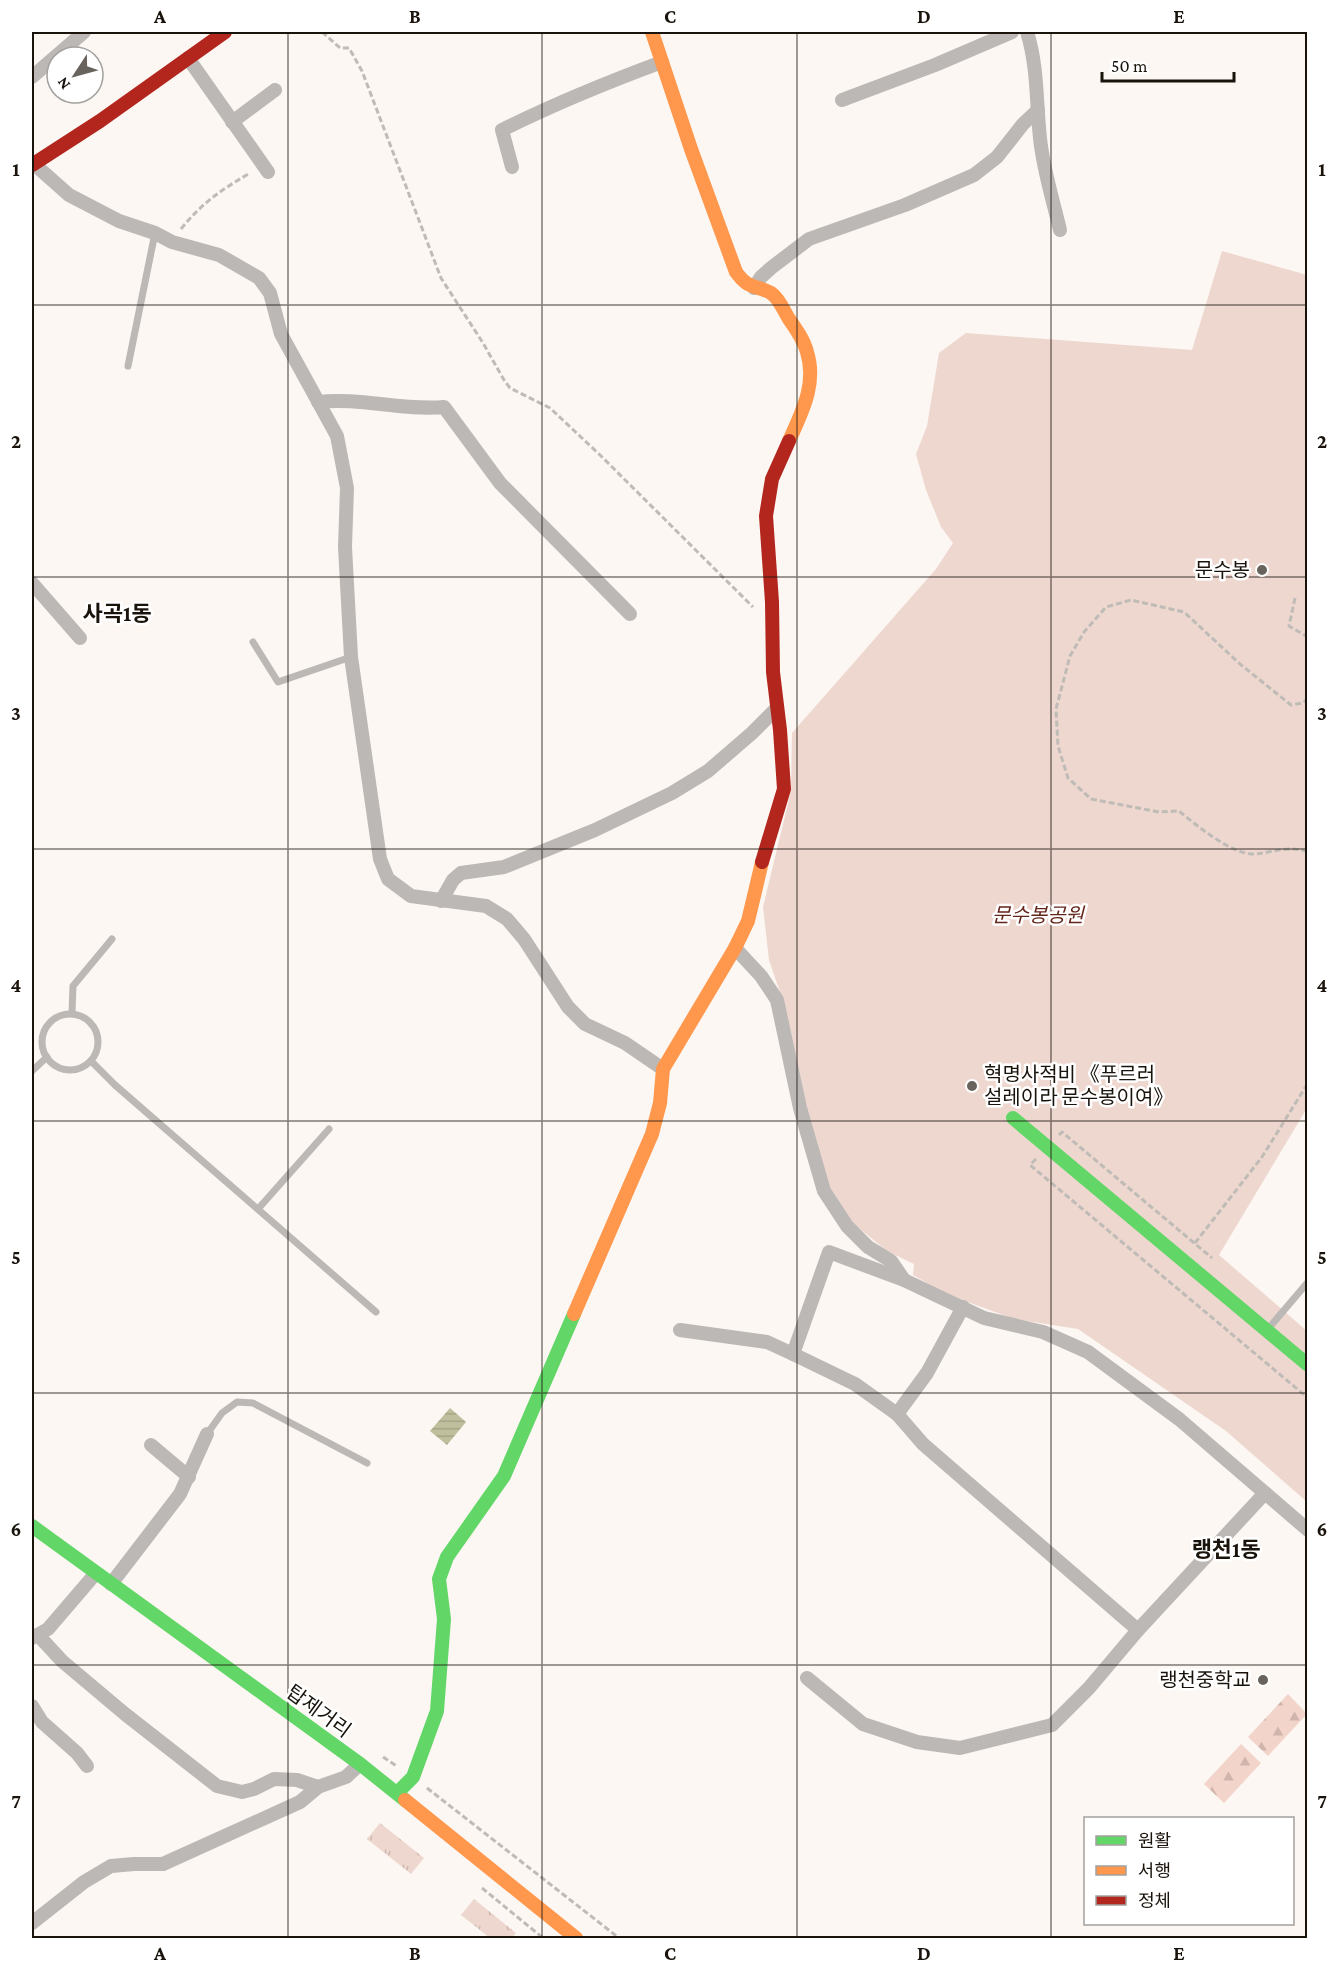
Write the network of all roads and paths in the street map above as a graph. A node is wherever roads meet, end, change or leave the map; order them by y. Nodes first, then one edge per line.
1 (84, 32) edge
2 (225, 32) edge
3 (322, 32) edge
4 (652, 32) edge
5 (1012, 32) edge
6 (1027, 32) edge
7 (188, 58) junction
8 (662, 62) junction
9 (32, 77) edge
10 (275, 90) dead end
11 (842, 100) dead end
12 (1038, 110) junction
13 (232, 122) junction
14 (33, 164) edge
15 (512, 166) dead end
16 (265, 169) joint
17 (1060, 230) dead end
18 (155, 233) junction
19 (172, 242) junction
20 (754, 288) junction
21 (128, 366) dead end
22 (318, 402) junction
23 (32, 582) edge
24 (1295, 598) dead end
25 (630, 614) dead end
26 (771, 626) junction
27 (1308, 637) edge
28 (80, 638) dead end
29 (253, 642) dead end
30 (351, 657) junction
31 (1308, 698) edge
32 (777, 708) junction
33 (1308, 852) edge
34 (441, 901) junction
35 (112, 939) dead end
36 (735, 948) junction
37 (72, 1013) junction
38 (47, 1057) junction
39 (91, 1061) junction
40 (663, 1069) junction
41 (32, 1071) edge
42 (1308, 1083) edge
43 (1013, 1118) dead end
44 (329, 1129) dead end
45 (1047, 1147) junction
46 (258, 1209) junction
47 (1195, 1244) dead end
48 (904, 1280) junction
49 (1308, 1282) edge
50 (963, 1307) junction
51 (376, 1312) dead end
52 (680, 1330) dead end
53 (1266, 1331) junction
54 (793, 1354) junction
55 (1308, 1365) edge
56 (1308, 1398) edge
57 (897, 1414) junction
58 (207, 1434) joint
59 (151, 1445) dead end
60 (367, 1463) dead end
61 (189, 1477) junction
62 (1265, 1493) junction
63 (32, 1526) edge
64 (1308, 1530) edge
65 (96, 1573) junction
66 (111, 1584) junction
67 (1138, 1630) junction
68 (35, 1636) edge
69 (807, 1678) dead end
70 (32, 1709) edge
71 (360, 1764) junction
72 (87, 1766) dead end
73 (318, 1787) junction
74 (397, 1793) junction
75 (32, 1923) edge
76 (576, 1938) edge

1 - 9 street
2 - 7 street
3 - 26 path
4 - 8 street
5 - 11 street
6 - 12 street
7 - 13 street
7 - 14 street
8 - 15 street
8 - 20 street
10 - 13 street
12 - 17 street
12 - 20 street
13 - 16 street
14 - 18 street
16 - 19 path
18 - 19 street
18 - 21 lane
19 - 22 street
20 - 26 street
22 - 25 street
22 - 30 street
23 - 28 street
24 - 27 path
26 - 32 street
29 - 30 lane
30 - 34 street
31 - 33 path
32 - 34 street
32 - 36 street
34 - 40 street
35 - 37 lane
36 - 40 street
36 - 48 street
37 - 38 lane
37 - 39 lane
38 - 39 lane
38 - 41 lane
39 - 46 lane
40 - 74 street
42 - 47 path
43 - 45 street
44 - 46 lane
45 - 53 street
45 - 56 path
46 - 51 lane
48 - 50 street
48 - 54 street
49 - 53 lane
50 - 57 street
50 - 62 street
52 - 54 street
53 - 55 street
54 - 57 street
57 - 67 street
58 - 60 lane
58 - 61 street
59 - 61 street
61 - 66 street
62 - 64 street
62 - 67 street
63 - 65 street, 탑제거리
65 - 66 street, 탑제거리
65 - 68 street
66 - 71 street, 탑제거리
67 - 69 street
68 - 73 street
70 - 72 street
71 - 73 street
71 - 74 street, 탑제거리
73 - 75 street
74 - 76 street, 탑제거리

